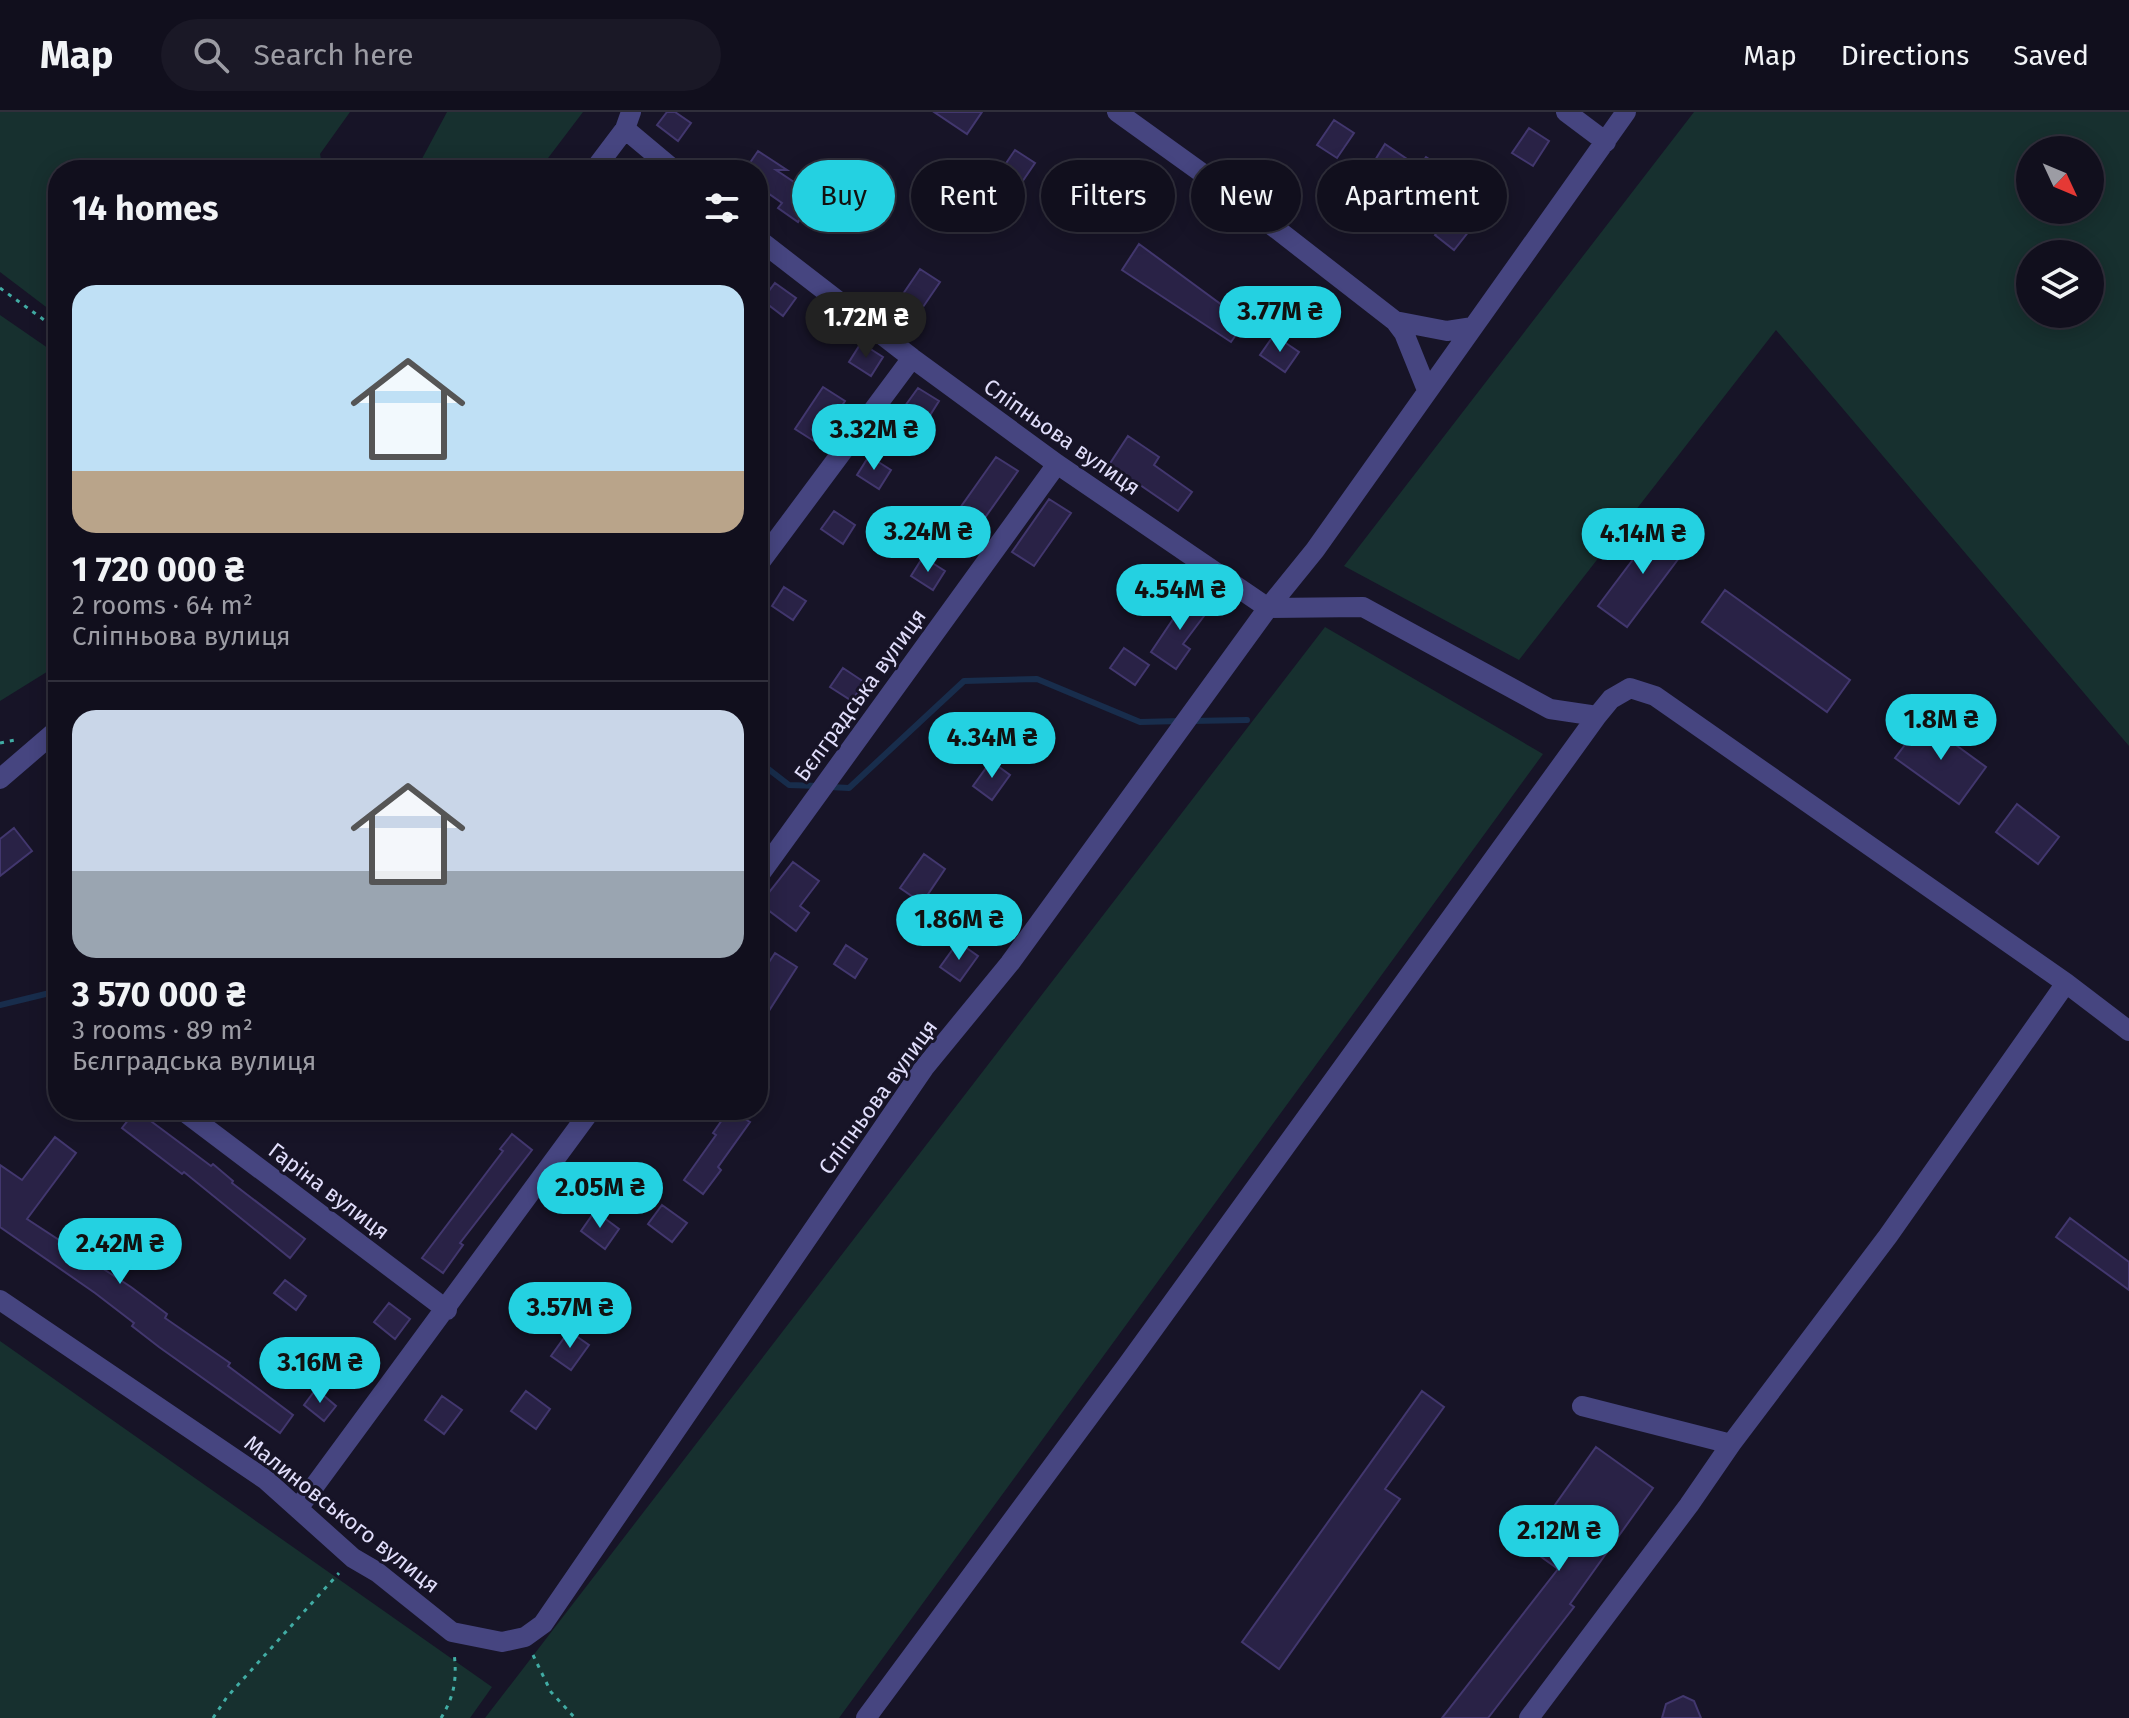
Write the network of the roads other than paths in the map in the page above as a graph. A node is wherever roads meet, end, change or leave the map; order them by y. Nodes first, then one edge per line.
1 (1117, 112) edge
2 (1566, 112) edge
3 (1626, 112) edge
4 (628, 121) edge
5 (1606, 142) junction
6 (601, 160) edge
7 (665, 160) edge
8 (768, 252) edge
9 (1395, 321) junction
10 (1473, 327) junction
11 (912, 358) junction
12 (1427, 390) junction
13 (1057, 464) junction
14 (768, 552) edge
15 (1268, 608) junction
16 (1597, 716) junction
17 (48, 738) edge
18 (0, 779) edge
19 (768, 863) edge
20 (2066, 983) junction
21 (2129, 1031) edge
22 (195, 1120) edge
23 (584, 1120) edge
24 (0, 1300) edge
25 (447, 1310) junction
26 (1582, 1406) dead end
27 (1731, 1444) junction
28 (299, 1507) junction
29 (525, 1637) joint
30 (866, 1718) edge
31 (1529, 1718) edge

1 - 9 street
2 - 5 street
3 - 5 street, Сліпньова вулиця
4 - 6 street
4 - 7 street
5 - 10 street, Сліпньова вулиця
8 - 11 street, Сліпньова вулиця
9 - 10 street
9 - 12 street
10 - 12 street, Сліпньова вулиця
11 - 13 street, Сліпньова вулиця
11 - 14 street
12 - 15 street, Сліпньова вулиця
13 - 15 street, Сліпньова вулиця
13 - 19 street, Бєлградська вулиця
15 - 16 street
15 - 29 street, Сліпньова вулиця
16 - 20 street
16 - 30 street
17 - 18 street
20 - 21 street
20 - 27 street
22 - 25 street, Гаріна вулиця
23 - 25 street
24 - 28 street, Малиновського вулиця
25 - 28 street
26 - 27 street
27 - 31 street
28 - 29 street, Малиновського вулиця

